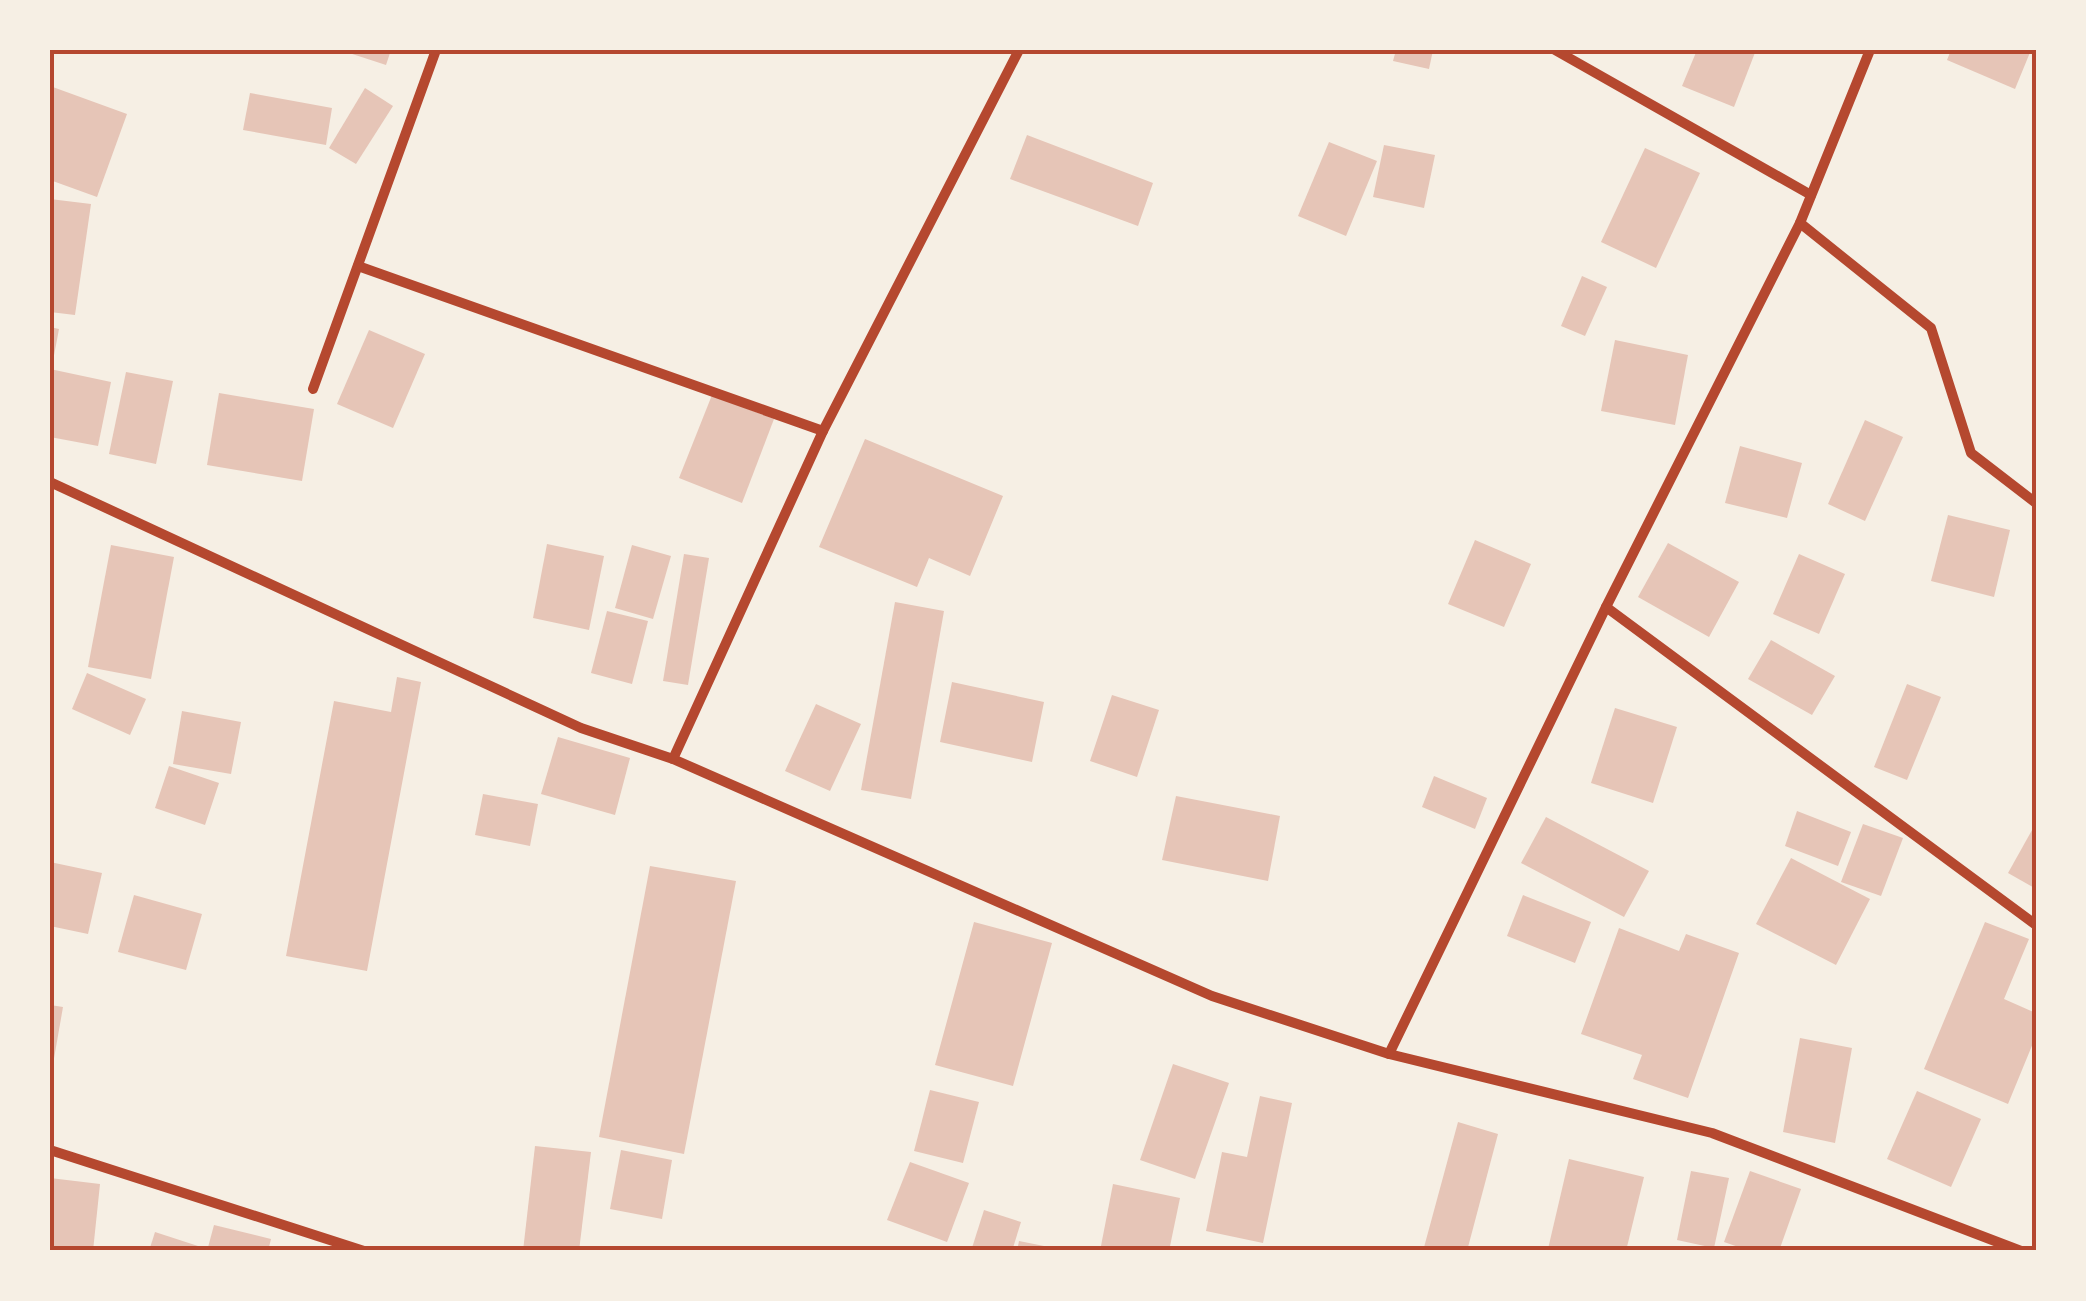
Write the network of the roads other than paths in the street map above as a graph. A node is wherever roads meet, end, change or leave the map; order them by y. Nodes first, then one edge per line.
1 (436, 50) edge
2 (1018, 50) edge
3 (1556, 50) edge
4 (1870, 50) edge
5 (1810, 195) junction
6 (1800, 223) junction
7 (358, 266) junction
8 (312, 388) dead end
9 (823, 431) junction
10 (50, 482) edge
11 (2036, 504) edge
12 (1606, 607) junction
13 (673, 760) junction
14 (2036, 925) edge
15 (1389, 1054) junction
16 (50, 1150) edge
17 (364, 1251) edge
18 (2021, 1251) edge

1 - 7 street
2 - 9 street
3 - 5 street
4 - 5 street
5 - 6 street
6 - 11 street
6 - 12 street
7 - 8 street
7 - 9 street
9 - 13 street
10 - 13 street
12 - 14 street
12 - 15 street
13 - 15 street
15 - 18 street
16 - 17 street

